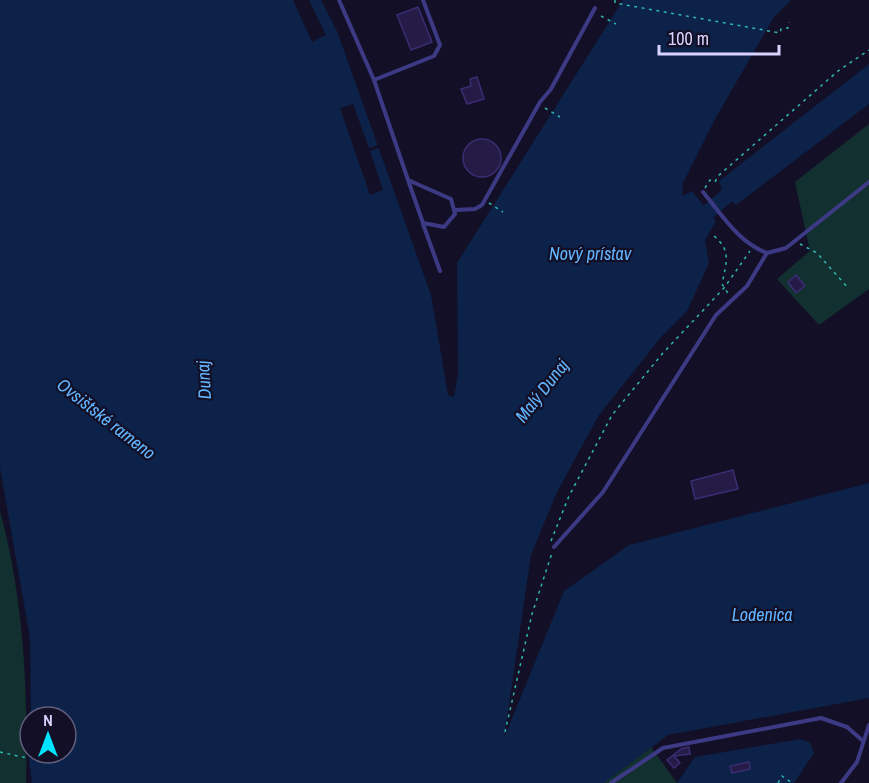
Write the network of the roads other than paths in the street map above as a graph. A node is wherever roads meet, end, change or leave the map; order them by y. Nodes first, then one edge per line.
1 (339, 0) edge
2 (423, 0) edge
3 (595, 8) dead end
4 (374, 80) junction
5 (408, 180) junction
6 (869, 182) edge
7 (703, 192) dead end
8 (455, 210) junction
9 (423, 223) junction
10 (767, 254) junction
11 (440, 271) dead end
12 (554, 547) road end
13 (869, 725) edge
14 (862, 741) junction
15 (611, 783) edge
16 (841, 783) edge

1 - 4 lane
2 - 4 lane
3 - 8 lane
4 - 5 lane
5 - 8 lane
5 - 9 lane
6 - 10 lane
7 - 10 lane
8 - 9 lane
9 - 11 lane
10 - 12 lane
13 - 14 lane
14 - 15 lane
14 - 16 lane

